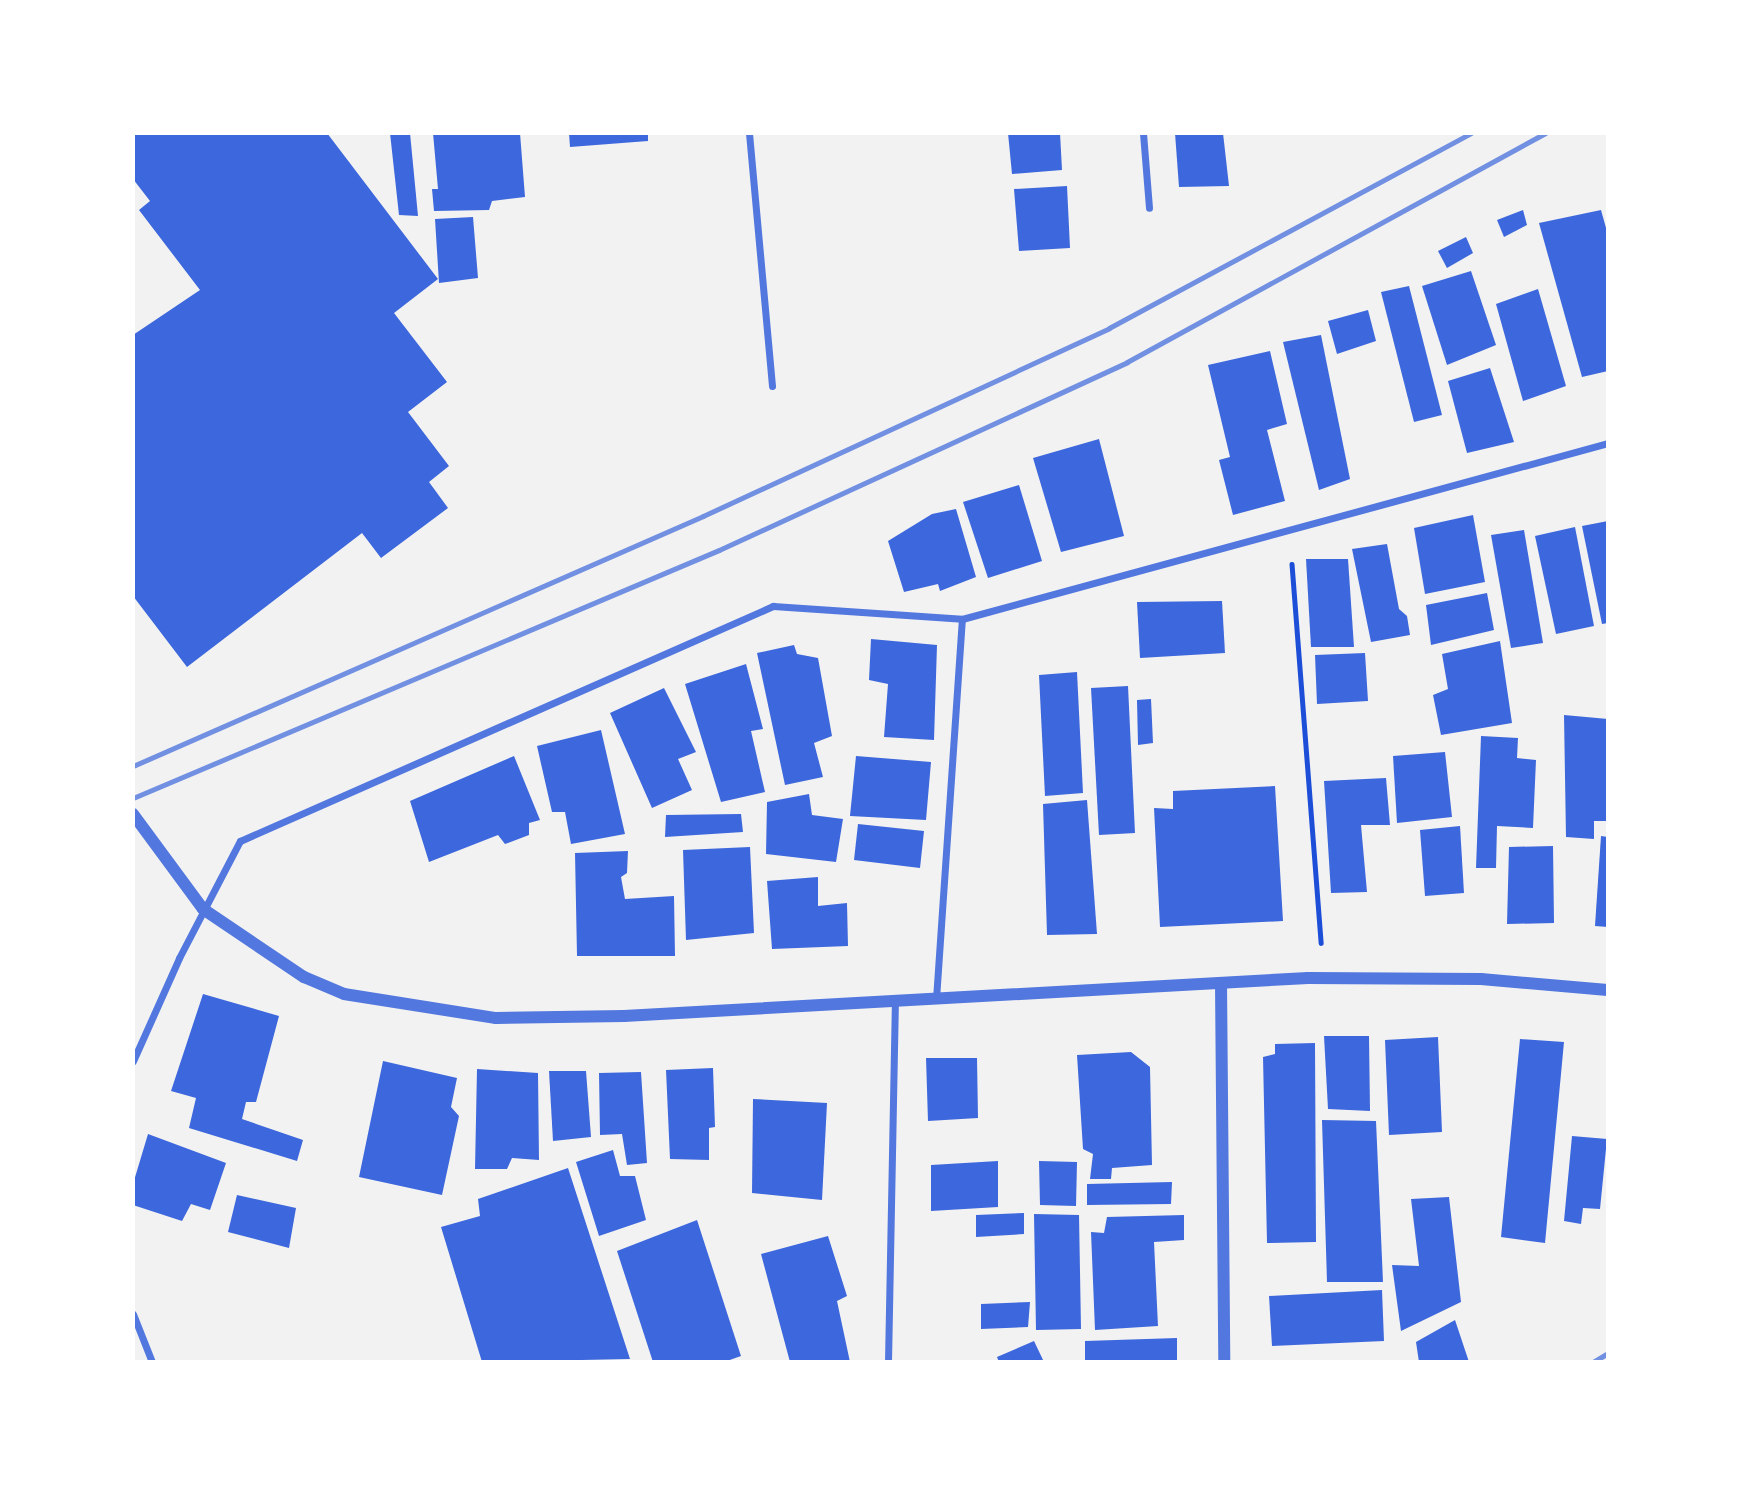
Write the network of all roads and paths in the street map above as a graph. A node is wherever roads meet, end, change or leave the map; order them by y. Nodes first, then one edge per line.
1 (749, 133) edge
2 (1143, 133) edge
3 (1149, 208) dead end
4 (772, 386) dead end
5 (1608, 443) edge
6 (1290, 530) junction
7 (961, 619) junction
8 (133, 814) edge
9 (203, 909) junction
10 (1324, 978) junction
11 (1221, 983) junction
12 (1608, 990) edge
13 (936, 999) junction
14 (895, 1001) junction
15 (133, 1061) edge
16 (133, 1314) edge
17 (152, 1362) edge
18 (888, 1362) edge
19 (1224, 1362) edge

1 - 4 street
2 - 3 street
5 - 6 street
6 - 7 street
6 - 10 path
7 - 9 street
7 - 13 street
8 - 9 street
9 - 14 street
9 - 15 street
10 - 11 street
10 - 12 street
11 - 13 street
11 - 19 street
13 - 14 street
14 - 18 street
16 - 17 street

